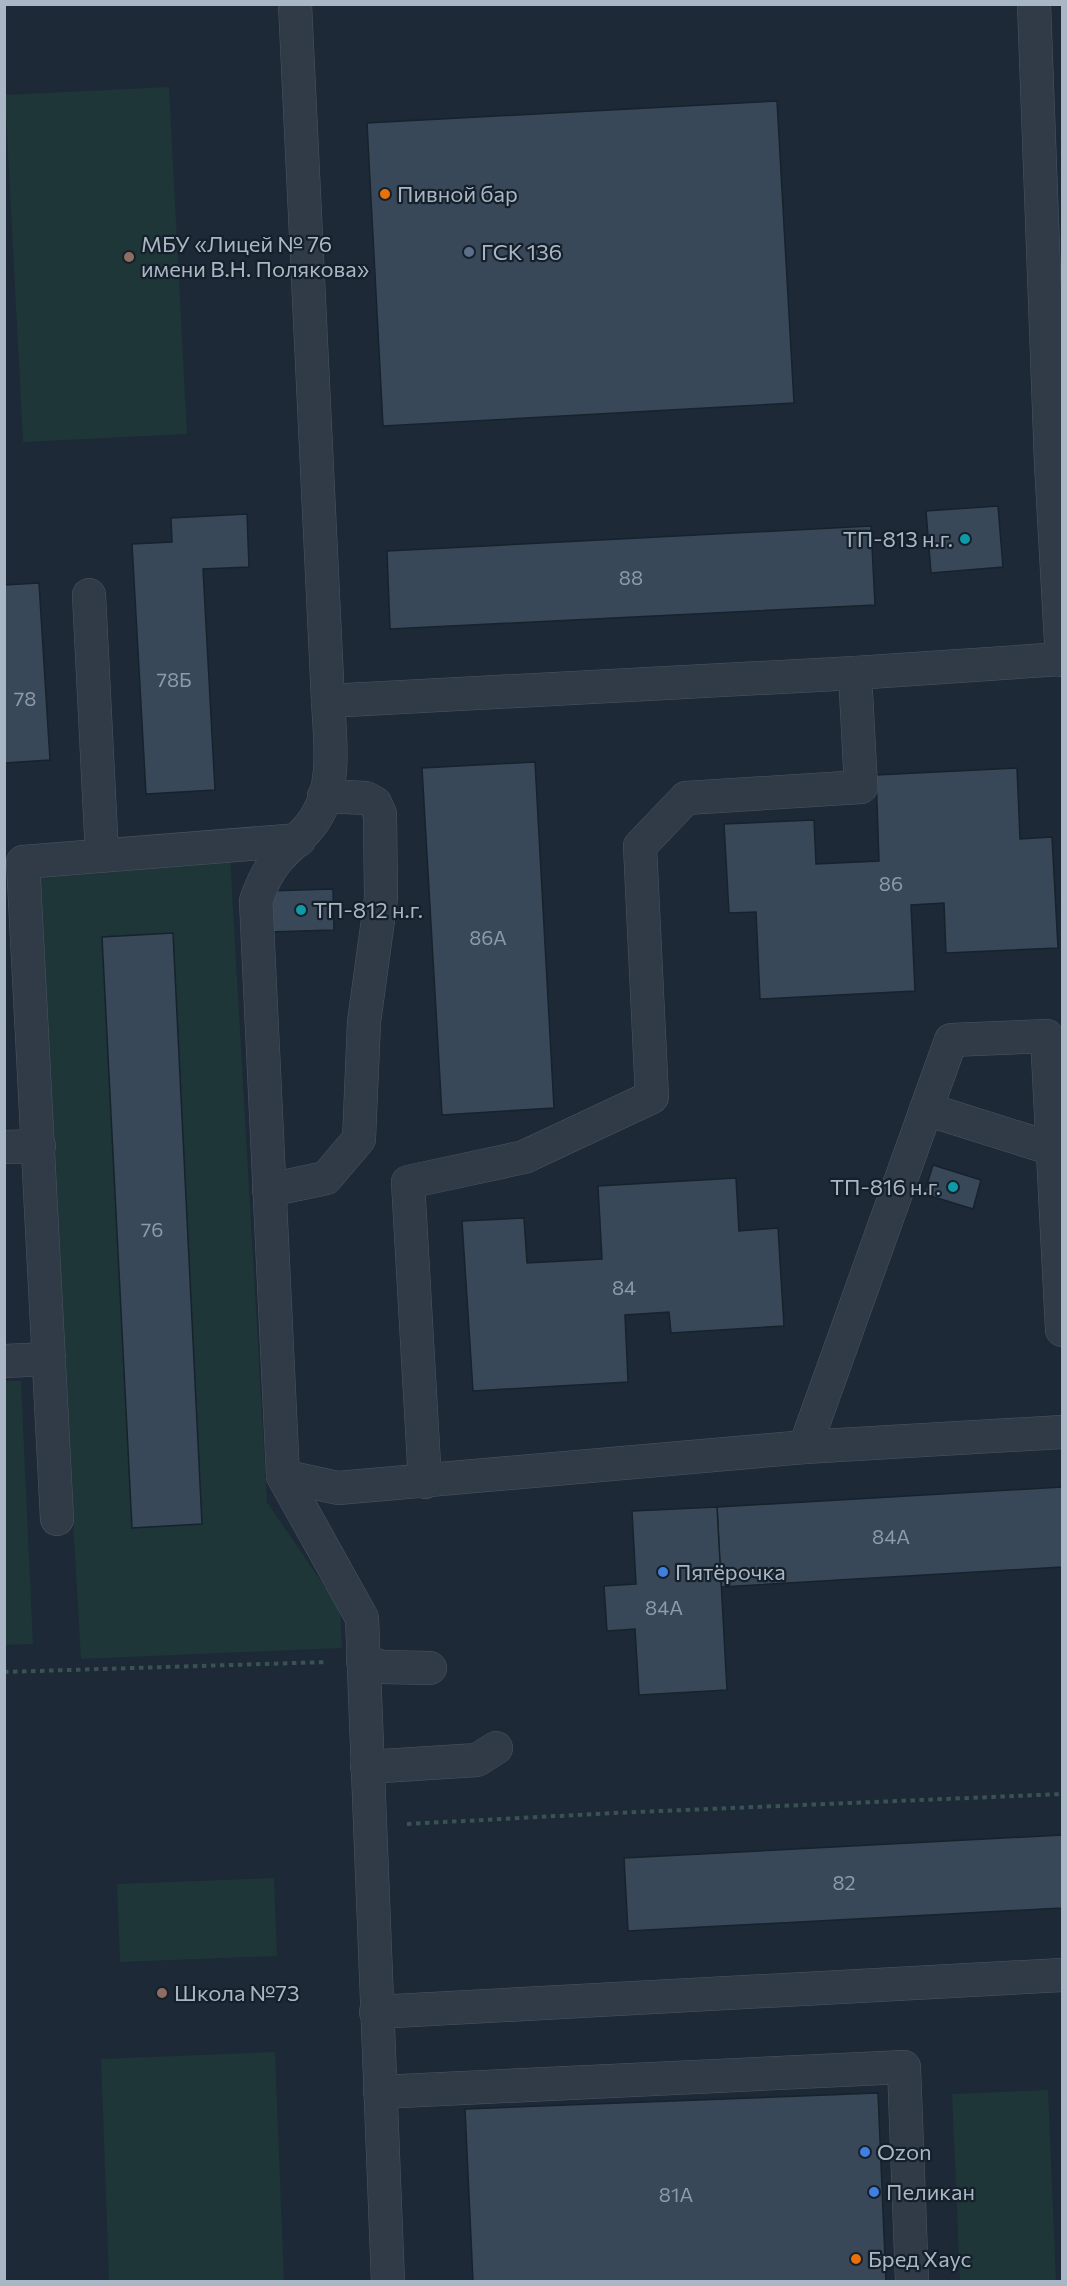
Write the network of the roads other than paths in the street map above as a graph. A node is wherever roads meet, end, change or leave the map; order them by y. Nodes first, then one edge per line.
1 (295, 4) edge
2 (1034, 4) edge
3 (89, 595) dead end
4 (1062, 659) edge
5 (855, 673) junction
6 (328, 701) junction
7 (324, 796) junction
8 (299, 840) junction
9 (102, 855) junction
10 (926, 1109) junction
11 (39, 1146) junction
12 (4, 1147) edge
13 (1053, 1149) junction
14 (269, 1190) junction
15 (1062, 1330) edge
16 (49, 1359) junction
17 (4, 1361) edge
18 (1062, 1432) edge
19 (805, 1447) junction
20 (283, 1476) junction
21 (425, 1482) junction
22 (57, 1519) dead end
23 (363, 1661) junction
24 (430, 1668) dead end
25 (496, 1748) dead end
26 (367, 1767) junction
27 (1062, 1975) edge
28 (376, 2012) junction
29 (380, 2092) junction
30 (388, 2282) edge
31 (912, 2282) edge

1 - 6 lane
2 - 4 lane
3 - 9 lane
4 - 5 lane
5 - 6 lane
5 - 21 lane
6 - 7 lane
7 - 8 lane
7 - 14 lane
8 - 9 lane
8 - 14 lane
9 - 11 lane
10 - 13 lane
10 - 13 lane
10 - 19 lane
11 - 12 lane
11 - 16 lane
13 - 15 lane
14 - 20 lane
16 - 17 lane
16 - 22 lane
18 - 19 lane
19 - 21 lane
20 - 21 lane
20 - 23 lane
23 - 24 lane
23 - 26 lane
25 - 26 lane
26 - 28 lane
27 - 28 lane
28 - 29 lane
29 - 30 lane
29 - 31 lane

